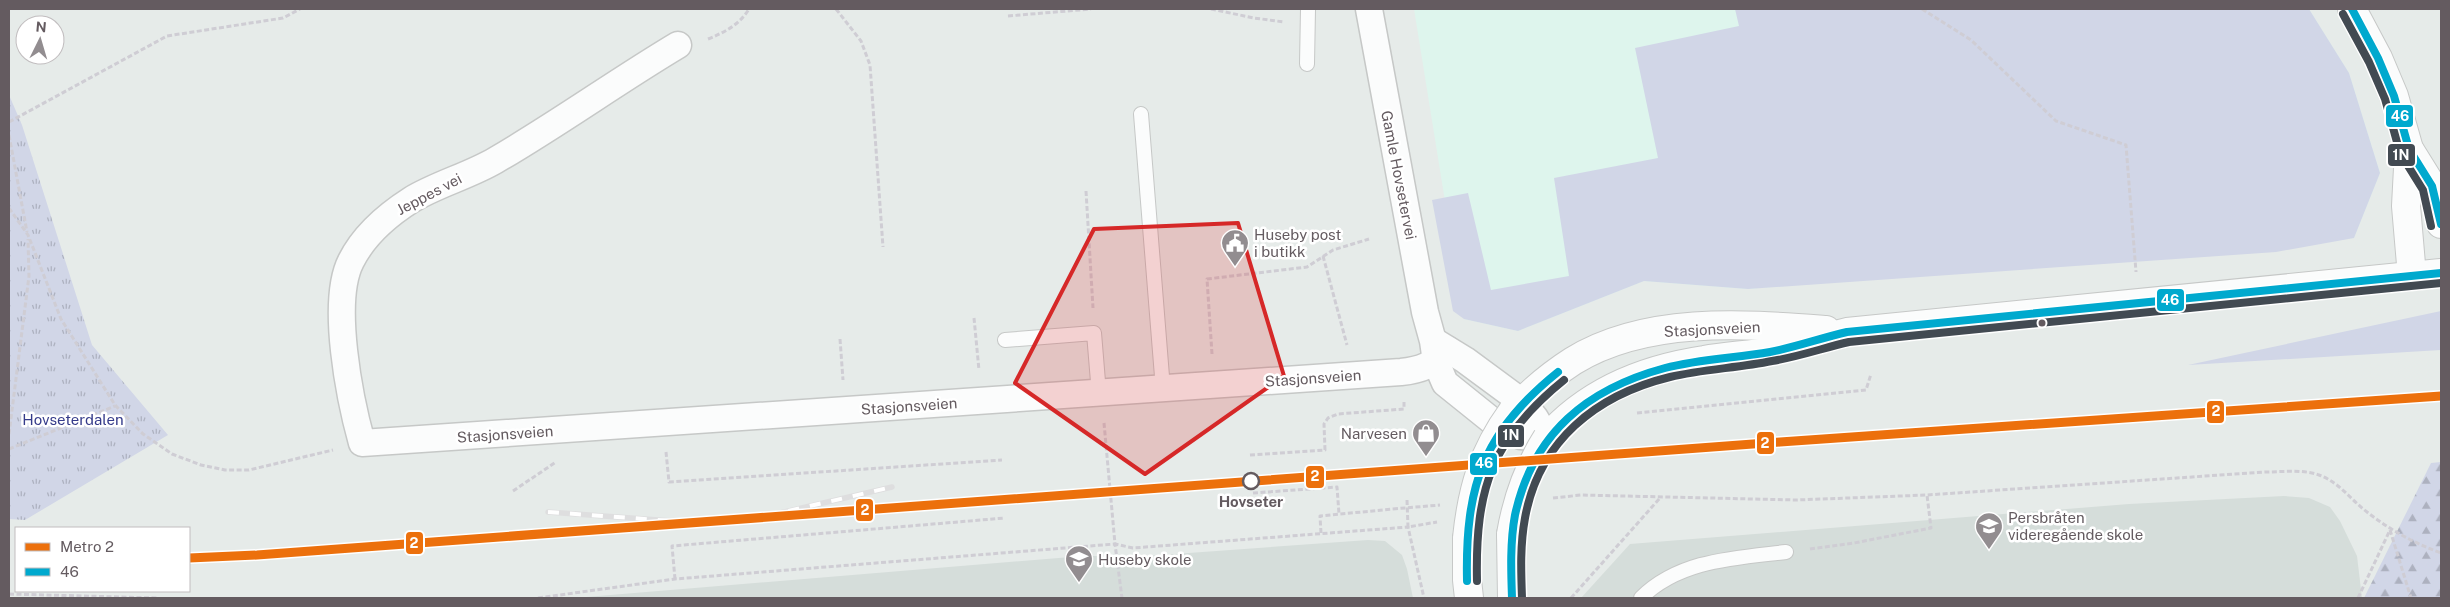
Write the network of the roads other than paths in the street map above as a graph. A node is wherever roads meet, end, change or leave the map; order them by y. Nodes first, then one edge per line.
1 (1368, 9) edge
2 (2352, 9) edge
3 (1307, 14) edge
4 (678, 45) road end
5 (1307, 64) dead end
6 (1141, 114) dead end
7 (2409, 149) junction
8 (2441, 224) edge
9 (2441, 273) edge
10 (2412, 276) junction
11 (1847, 332) junction
12 (1005, 340) dead end
13 (1439, 351) junction
14 (1163, 389) junction
15 (1098, 394) junction
16 (1510, 414) junction
17 (1547, 438) junction
18 (362, 443) joint
19 (1786, 552) road end
20 (1469, 598) edge
21 (1512, 598) edge
22 (1641, 598) edge

1 - 13 street, Gamle Hovsetervei
2 - 7 street
3 - 5 lane
4 - 18 street, Jeppes vei
6 - 14 lane
7 - 8 street
7 - 10 street
9 - 10 street, Stasjonsveien
10 - 11 street, Stasjonsveien
11 - 16 street, Stasjonsveien
11 - 17 street, Stasjonsveien
12 - 15 lane
13 - 14 street, Stasjonsveien
13 - 16 street, Gamle Hovsetervei
13 - 16 street, Gamle Hovsetervei
14 - 15 street, Stasjonsveien
15 - 18 street, Stasjonsveien
16 - 17 street, Gamle Hovsetervei
16 - 20 street, bridge
17 - 21 street, bridge
19 - 22 lane

